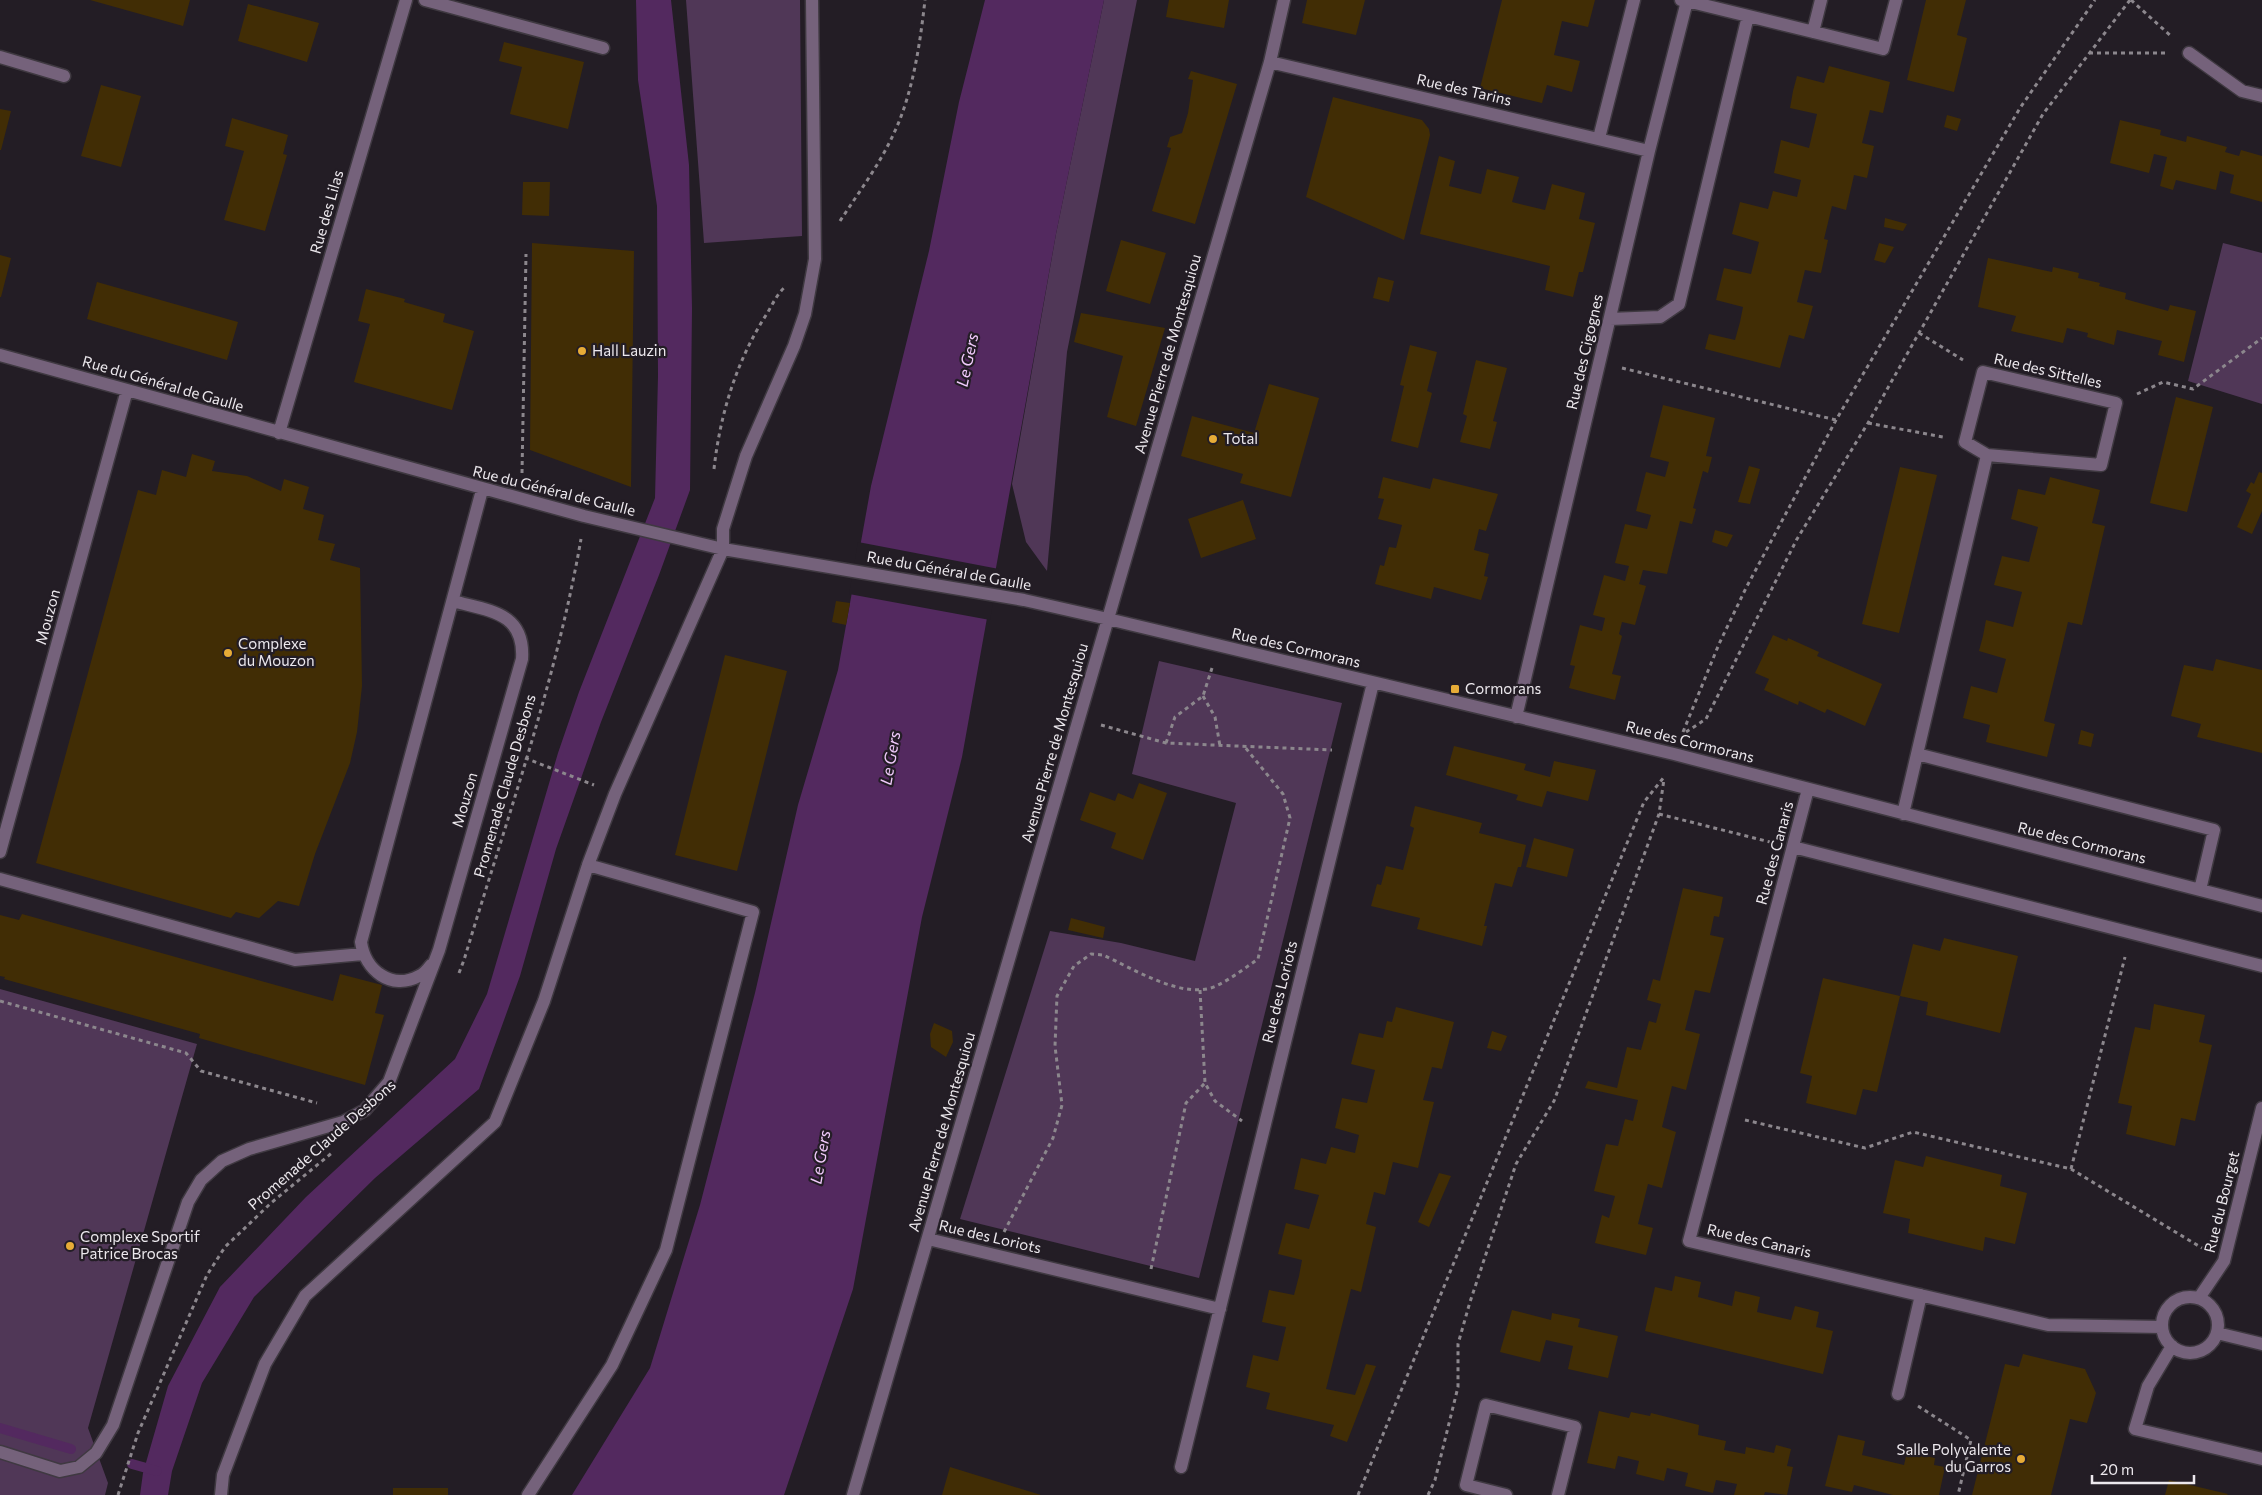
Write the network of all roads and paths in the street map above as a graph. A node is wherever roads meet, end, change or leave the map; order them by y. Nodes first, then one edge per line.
1 (406, 0) edge
2 (425, 0) edge
3 (812, 0) edge
4 (1284, 0) edge
5 (1634, 0) edge
6 (1821, 0) edge
7 (1896, 0) edge
8 (2095, 0) edge
9 (2130, 0) edge
10 (1684, 1) edge
11 (1748, 16) junction
12 (1813, 32) junction
13 (603, 48) dead end
14 (2089, 53) junction
15 (2189, 53) junction
16 (0, 57) edge
17 (1270, 62) junction
18 (64, 76) dead end
19 (2262, 96) edge
20 (1599, 138) junction
21 (1649, 151) junction
22 (526, 254) dead end
23 (1610, 319) junction
24 (1919, 333) junction
25 (2262, 338) edge
26 (0, 355) edge
27 (1599, 363) junction
28 (1982, 372) junction
29 (127, 390) junction
30 (2116, 403) junction
31 (1836, 420) junction
32 (1868, 423) junction
33 (279, 433) junction
34 (1965, 442) junction
35 (1987, 455) junction
36 (482, 490) junction
37 (521, 500) junction
38 (581, 536) dead end
39 (723, 549) junction
40 (453, 601) junction
41 (1108, 619) junction
42 (1219, 646) junction
43 (1373, 683) junction
44 (1204, 696) junction
45 (1516, 717) junction
46 (1078, 719) junction
47 (1166, 744) junction
48 (1220, 746) junction
49 (1244, 746) junction
50 (1356, 751) junction
51 (1917, 754) junction
52 (526, 758) junction
53 (585, 782) dead end
54 (1808, 790) junction
55 (1659, 814) junction
56 (1903, 814) junction
57 (1793, 847) junction
58 (0, 852) edge
59 (588, 865) junction
60 (0, 879) edge
61 (2200, 890) junction
62 (2262, 906) edge
63 (2131, 933) junction
64 (363, 954) junction
65 (435, 962) junction
66 (2262, 966) edge
67 (456, 978) dead end
68 (1200, 990) junction
69 (0, 1001) edge
70 (1205, 1083) junction
71 (2262, 1112) edge
72 (356, 1114) junction
73 (1723, 1114) junction
74 (1262, 1135) junction
75 (339, 1147) dead end
76 (2071, 1169) junction
77 (928, 1239) junction
78 (992, 1254) junction
79 (2224, 1261) junction
80 (1146, 1291) junction
81 (1921, 1295) junction
82 (2199, 1298) junction
83 (1220, 1309) junction
84 (2162, 1327) junction
85 (2217, 1334) junction
86 (2262, 1344) edge
87 (2172, 1346) junction
88 (1898, 1394) joint
89 (0, 1452) edge
90 (2262, 1459) edge
91 (1181, 1467) dead end
92 (118, 1495) edge
93 (220, 1495) edge
94 (528, 1495) edge
95 (853, 1495) edge
96 (1358, 1495) edge
97 (1428, 1495) edge
98 (1506, 1495) edge
99 (1558, 1495) edge
100 (1958, 1495) edge

1 - 33 street, Rue des Lilas
2 - 13 street
3 - 39 street
4 - 17 street, Avenue Pierre de Montesquiou
5 - 20 street
6 - 12 street
7 - 12 street
8 - 31 path
9 - 14 path
9 - 15 path
10 - 11 street
10 - 21 street, Rue des Cigognes
11 - 12 street
11 - 23 street
14 - 15 path
14 - 24 path
15 - 19 street
16 - 18 street
17 - 20 street, Rue des Tarins
17 - 41 street, Avenue Pierre de Montesquiou
20 - 21 street, Rue des Tarins
21 - 23 street, Rue des Cigognes
22 - 37 path
23 - 27 street, Rue des Cigognes
24 - 28 path
24 - 32 path
25 - 30 path
26 - 29 street, Rue du Général de Gaulle
27 - 31 path
27 - 45 street, Rue des Cigognes
28 - 30 street, Rue des Sittelles
28 - 34 street, Rue des Sittelles
29 - 33 street, Rue du Général de Gaulle
29 - 58 street, Mouzon
30 - 35 street, Rue des Sittelles
31 - 32 path
32 - 34 path
33 - 36 street, Rue du Général de Gaulle
34 - 35 street, Rue des Sittelles
35 - 51 street
36 - 37 street, Rue du Général de Gaulle
36 - 40 street
37 - 39 street, Rue du Général de Gaulle
38 - 52 path, Promenade Claude Desbons
39 - 41 street, Rue du Général de Gaulle
39 - 59 street
40 - 64 street
40 - 65 street, Mouzon
41 - 42 street, Rue des Cormorans
41 - 46 street, Avenue Pierre de Montesquiou
42 - 43 street, Rue des Cormorans
42 - 44 path
43 - 45 street, Rue des Cormorans
43 - 50 street, Rue des Loriots
44 - 47 path
44 - 48 path
45 - 54 street, Rue des Cormorans
46 - 47 path
46 - 77 street, Avenue Pierre de Montesquiou
47 - 48 path
48 - 49 path
49 - 50 path
49 - 68 path
50 - 74 street, Rue des Loriots
51 - 56 street
51 - 61 street
52 - 53 path
52 - 67 path, Promenade Claude Desbons
54 - 56 street, Rue des Cormorans
54 - 57 street, Rue des Canaris
55 - 57 path
55 - 96 path
55 - 97 path
56 - 61 street, Rue des Cormorans
57 - 63 street
57 - 73 street, Rue des Canaris
59 - 93 street
59 - 94 street
60 - 64 street
61 - 62 street, Rue des Cormorans
63 - 66 street
63 - 76 path
64 - 65 street
65 - 72 street, Mouzon
68 - 70 path
68 - 78 path
69 - 72 path
70 - 74 path
70 - 80 path
71 - 79 street, Rue du Bourget
72 - 89 street, Mouzon
73 - 76 path
73 - 81 street, Rue des Canaris
74 - 83 street, Rue des Loriots
75 - 92 path, Promenade Claude Desbons
76 - 79 path
77 - 78 street, Rue des Loriots
77 - 95 street, Avenue Pierre de Montesquiou
78 - 80 street, Rue des Loriots
79 - 82 street, Rue du Bourget
80 - 83 street, Rue des Loriots
81 - 84 street, Rue des Canaris
81 - 88 street
82 - 84 street
82 - 85 street
83 - 91 street, Rue des Loriots
84 - 87 street
85 - 86 street
85 - 87 street
87 - 90 street
88 - 100 path
98 - 99 street

